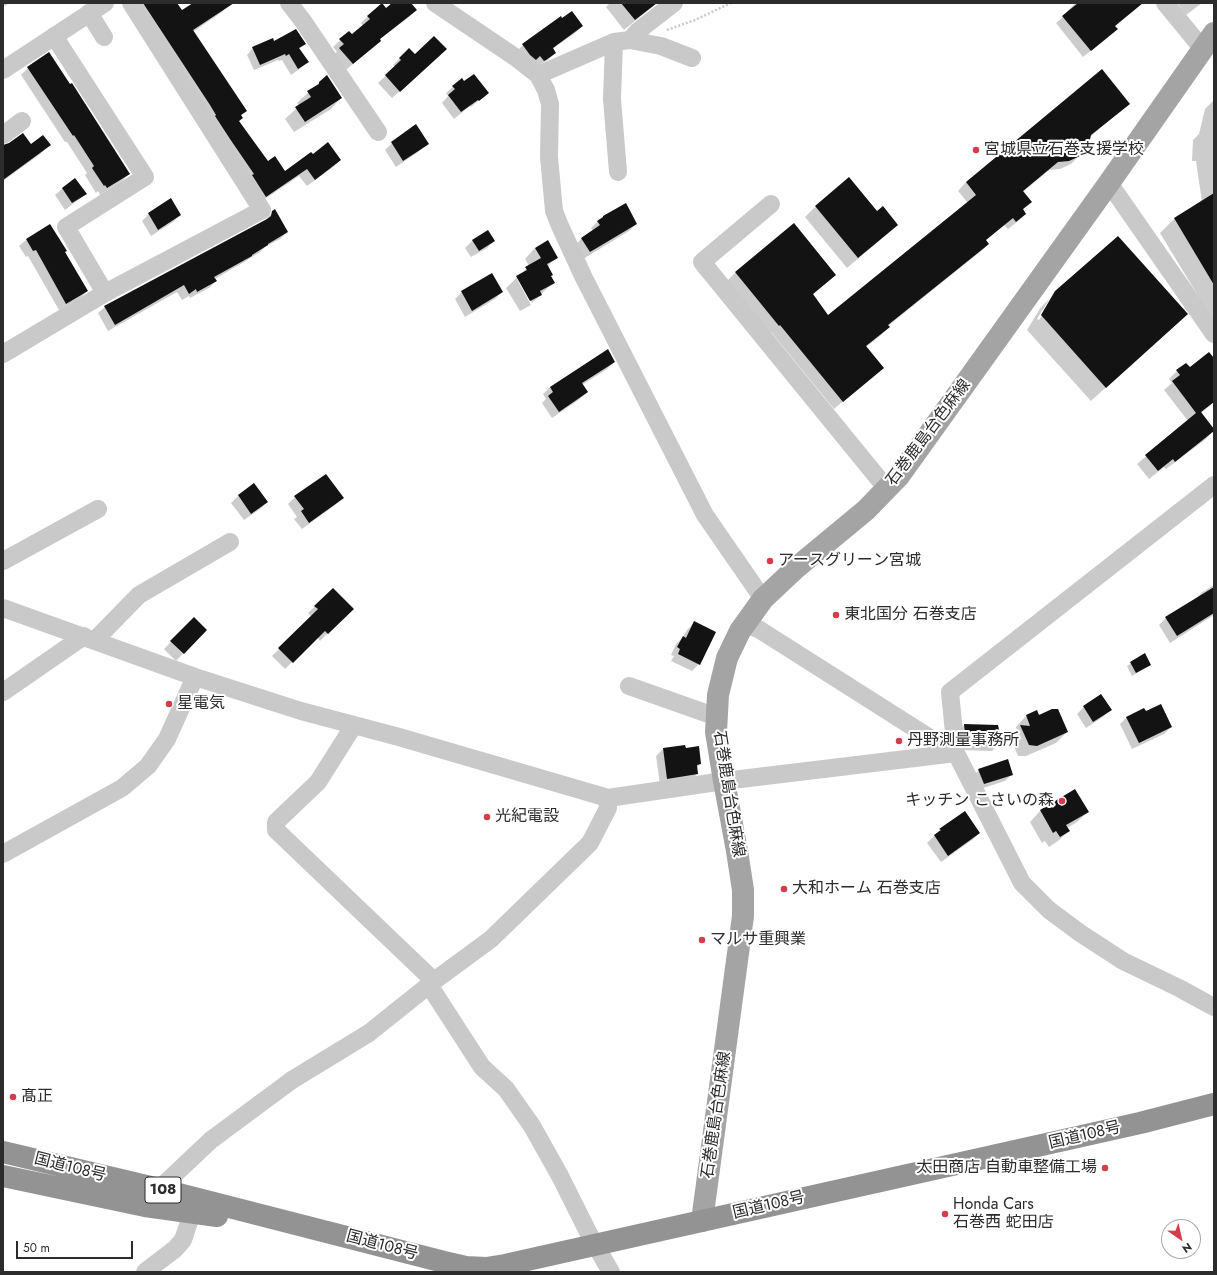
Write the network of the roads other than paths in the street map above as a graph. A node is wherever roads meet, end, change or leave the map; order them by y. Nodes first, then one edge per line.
1 (130, 3) edge
2 (289, 3) edge
3 (435, 3) edge
4 (674, 3) edge
5 (1165, 3) edge
6 (97, 7) edge
7 (54, 36) junction
8 (104, 37) dead end
9 (622, 41) junction
10 (1208, 41) edge
11 (692, 58) dead end
12 (3, 70) edge
13 (538, 75) junction
14 (22, 121) dead end
15 (378, 132) dead end
16 (3, 135) edge
17 (618, 172) dead end
18 (1109, 183) junction
19 (771, 204) dead end
20 (105, 293) junction
21 (1214, 334) edge
22 (3, 354) edge
23 (1214, 484) edge
24 (887, 489) junction
25 (98, 509) dead end
26 (230, 542) dead end
27 (3, 560) edge
28 (763, 599) junction
29 (3, 608) edge
30 (745, 623) junction
31 (89, 638) junction
32 (195, 677) junction
33 (629, 686) dead end
34 (3, 692) edge
35 (717, 717) junction
36 (354, 725) junction
37 (956, 753) junction
38 (724, 781) junction
39 (608, 798) junction
40 (3, 854) edge
41 (432, 983) junction
42 (1214, 1007) edge
43 (1214, 1104) edge
44 (3, 1152) edge
45 (3, 1176) edge
46 (159, 1189) junction
47 (192, 1213) junction
48 (702, 1221) junction
49 (323, 1231) junction
50 (594, 1245) junction
51 (464, 1270) edge
52 (145, 1272) edge
53 (611, 1272) edge

1 - 20 street
2 - 15 street
3 - 13 street
4 - 9 street
5 - 10 street
6 - 7 street
6 - 8 street
7 - 12 street
7 - 20 street
9 - 11 street
9 - 13 street
9 - 17 street
10 - 18 main road, 石巻鹿島台色麻線
13 - 28 street
14 - 16 street
18 - 21 street
18 - 24 main road, 石巻鹿島台色麻線
19 - 24 street
20 - 22 street
23 - 37 street
24 - 28 main road, 石巻鹿島台色麻線
25 - 27 street
26 - 31 street
28 - 30 main road, 石巻鹿島台色麻線
29 - 31 street
30 - 35 main road, 石巻鹿島台色麻線
30 - 37 street
31 - 32 street
31 - 34 street
32 - 36 street
32 - 40 street
33 - 35 street
35 - 38 main road, 石巻鹿島台色麻線
36 - 39 street
36 - 41 street
37 - 38 street
37 - 42 street
38 - 39 street
38 - 48 main road, 石巻鹿島台色麻線
39 - 41 street
41 - 46 street
41 - 50 street
43 - 48 highway, 国道108号 / 108
44 - 46 highway, 国道108号 / 108
45 - 47 highway, 国道108号 / 108
46 - 49 highway, 国道108号 / 108
47 - 49 highway, 国道108号 / 108
47 - 52 street
48 - 50 highway, 国道108号 / 108
49 - 51 highway, 国道108号 / 108
50 - 51 highway, 国道108号 / 108
50 - 53 street

